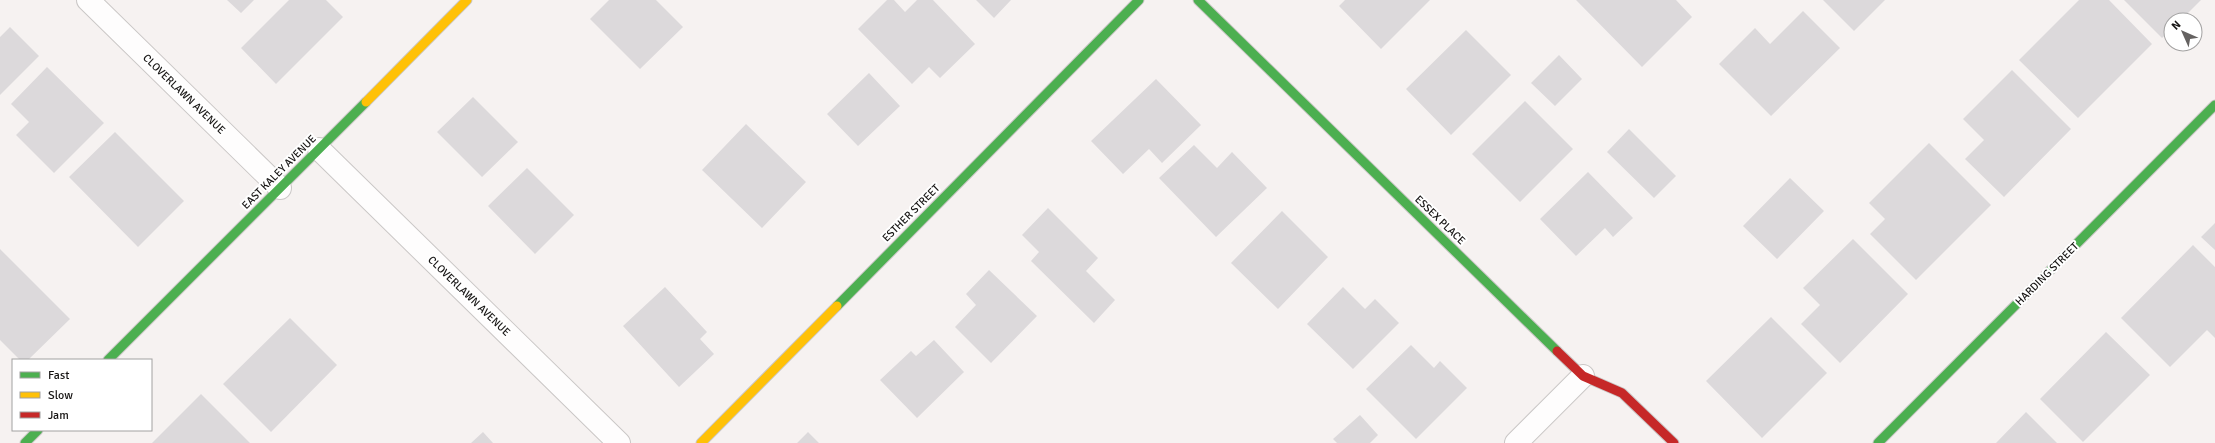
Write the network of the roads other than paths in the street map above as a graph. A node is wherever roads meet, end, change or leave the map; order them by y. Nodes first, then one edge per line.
1 (88, 0) edge
2 (467, 0) edge
3 (1139, 0) edge
4 (1198, 0) edge
5 (2215, 104) edge
6 (319, 149) junction
7 (280, 188) junction
8 (109, 359) edge
9 (1583, 376) junction
10 (37, 431) edge
11 (24, 443) edge
12 (619, 443) edge
13 (701, 443) edge
14 (1516, 443) edge
15 (1674, 443) edge
16 (1878, 443) edge

1 - 7 street, CLOVERLAWN AVENUE
2 - 6 street, EAST KALEY AVENUE
3 - 13 street, ESTHER STREET
4 - 9 street, ESSEX PLACE
5 - 16 street, HARDING STREET
6 - 7 street, EAST KALEY AVENUE
6 - 12 street, CLOVERLAWN AVENUE
7 - 8 street, EAST KALEY AVENUE
9 - 14 street
9 - 15 street, ESSEX PLACE
10 - 11 street

